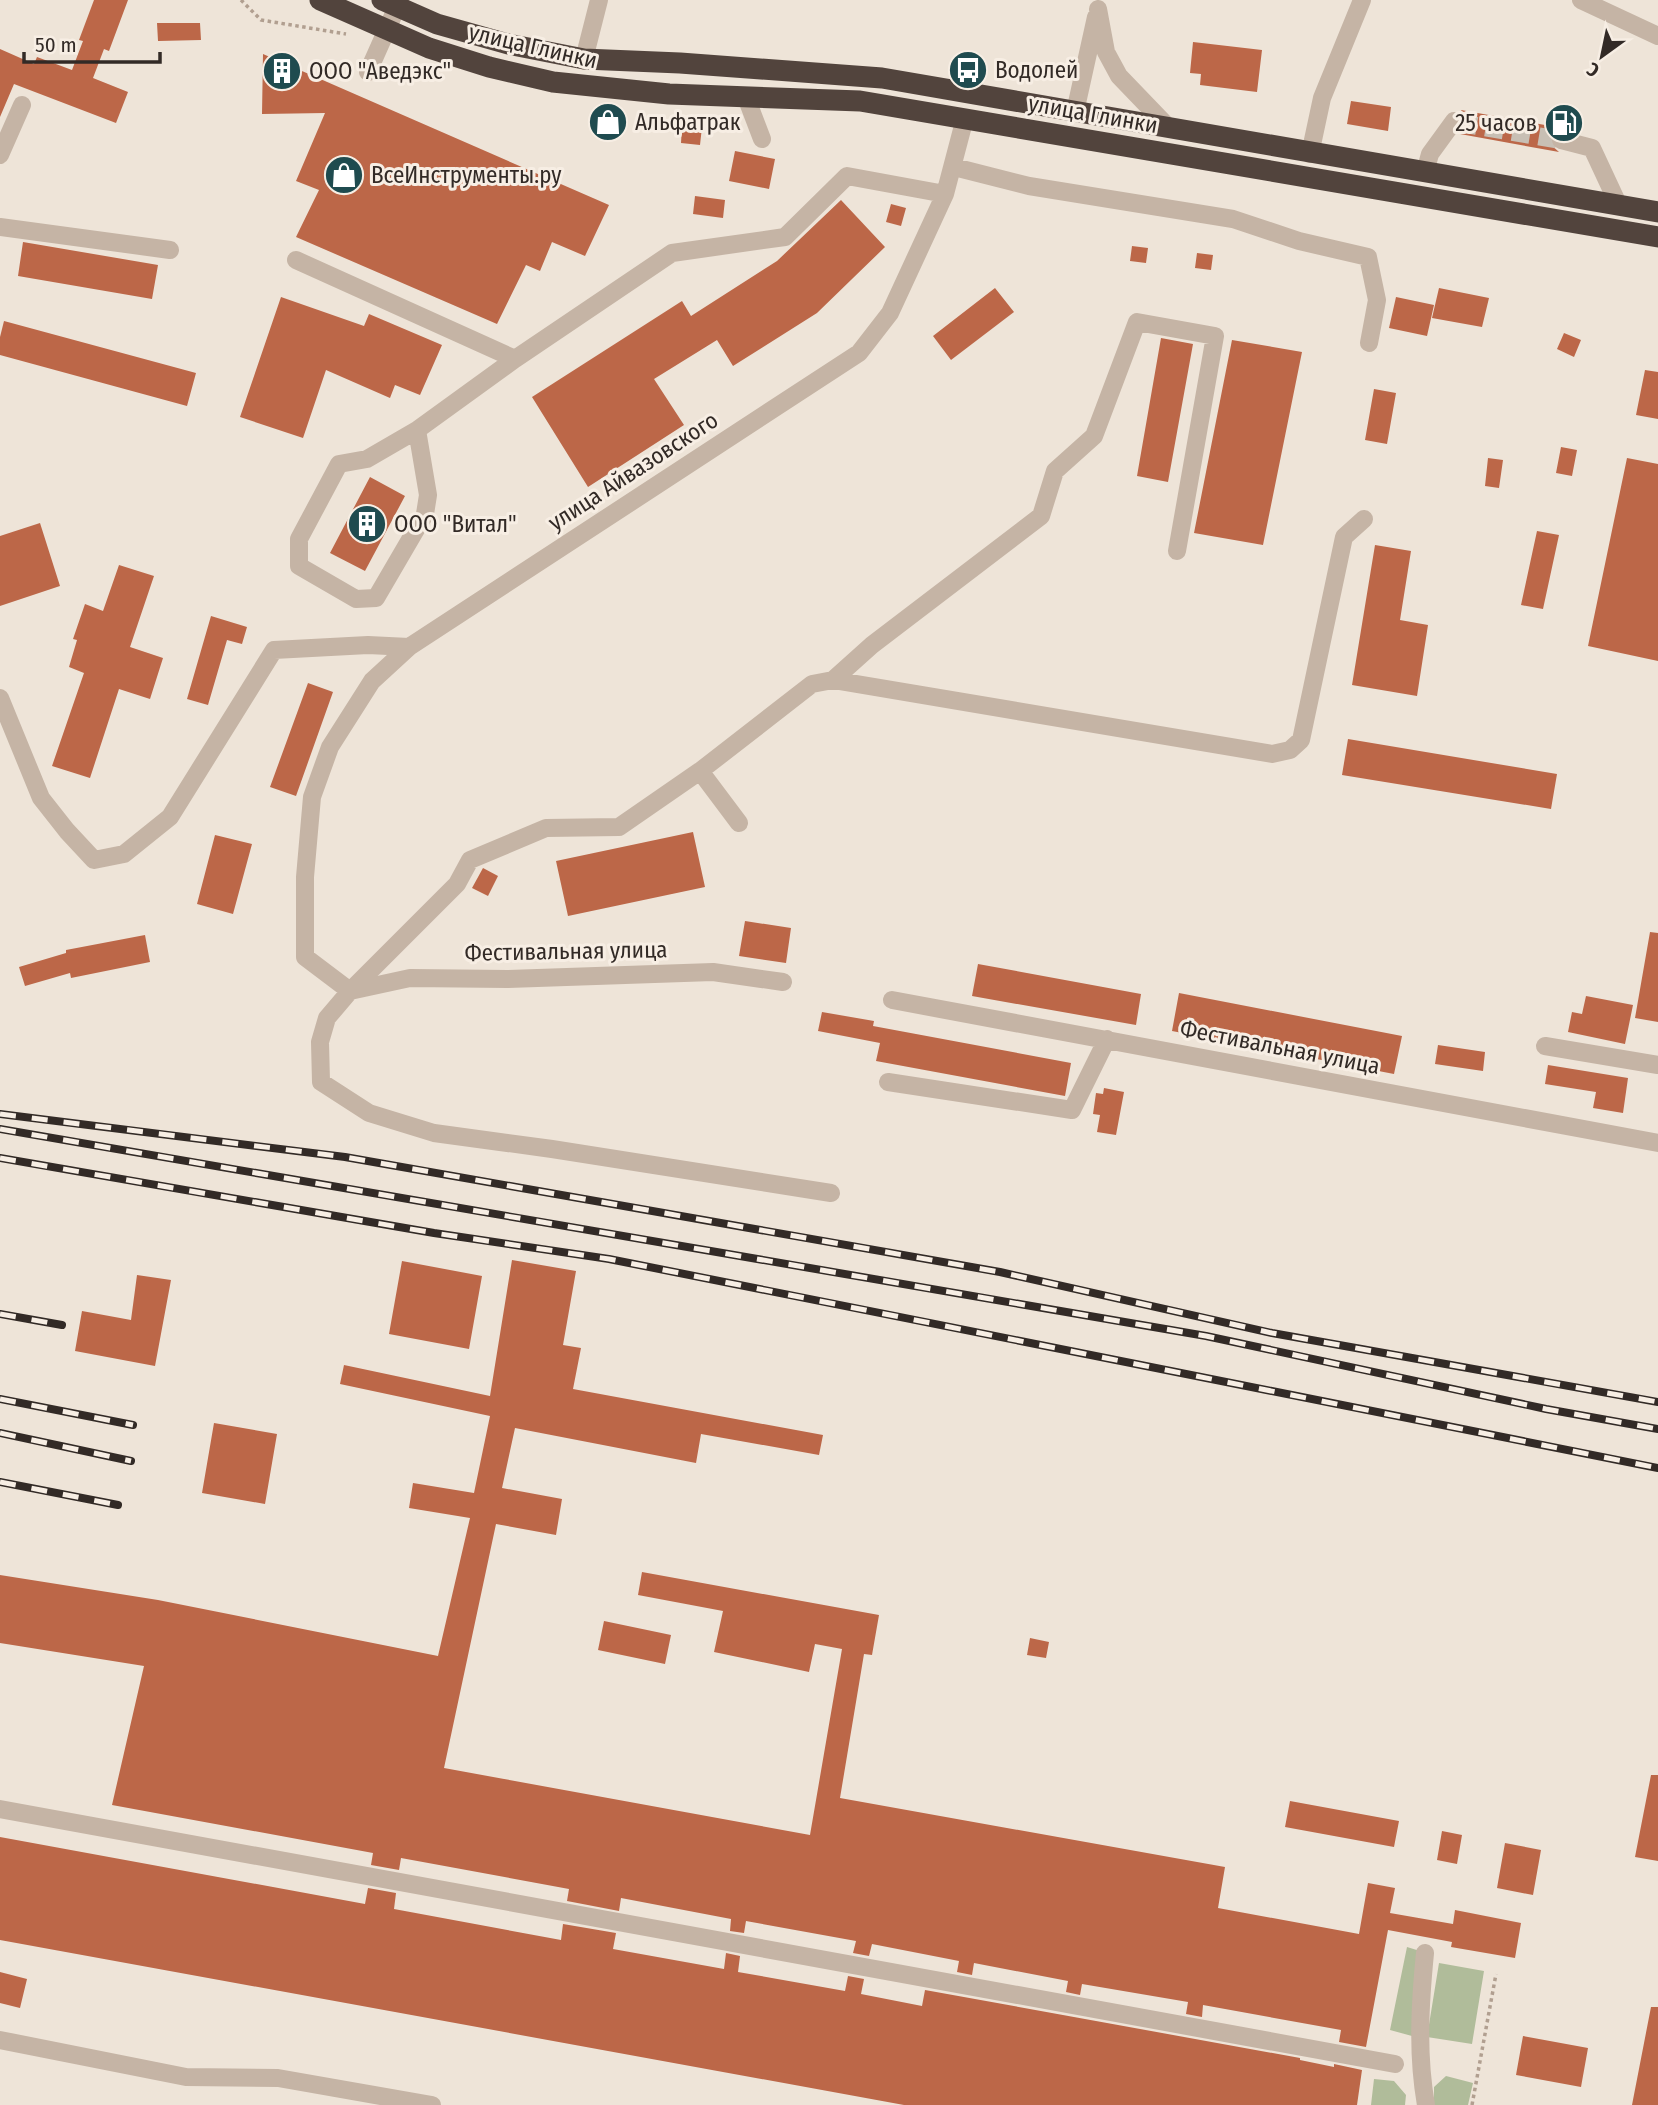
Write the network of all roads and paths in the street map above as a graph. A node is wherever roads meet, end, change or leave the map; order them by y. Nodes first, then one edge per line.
1 (241, 0) edge
2 (320, 0) edge
3 (599, 0) edge
4 (1362, 0) edge
5 (1581, 0) edge
6 (393, 3) edge
7 (1099, 5) edge
8 (387, 31) junction
9 (350, 35) dead end
10 (1658, 36) edge
11 (584, 59) junction
12 (368, 72) dead end
13 (746, 96) junction
14 (22, 106) dead end
15 (1075, 112) junction
16 (965, 118) junction
17 (1459, 122) dead end
18 (1169, 128) junction
19 (1069, 136) junction
20 (762, 139) dead end
21 (1561, 140) tunnel mouth
22 (1310, 154) junction
23 (0, 155) edge
24 (954, 167) junction
25 (1425, 172) junction
26 (1306, 177) junction
27 (945, 194) junction
28 (1619, 206) junction
29 (1658, 212) edge
30 (0, 226) edge
31 (1658, 237) edge
32 (170, 250) dead end
33 (296, 260) dead end
34 (1369, 343) dead end
35 (515, 359) junction
36 (417, 430) junction
37 (1364, 519) dead end
38 (1177, 551) dead end
39 (410, 647) junction
40 (834, 680) junction
41 (0, 698) edge
42 (700, 771) junction
43 (739, 823) dead end
44 (783, 982) dead end
45 (350, 991) junction
46 (892, 999) dead end
47 (1107, 1039) junction
48 (1545, 1046) dead end
49 (1658, 1065) edge
50 (888, 1082) dead end
51 (1658, 1143) edge
52 (831, 1193) dead end
53 (0, 1809) edge
54 (1425, 1953) dead end
55 (1496, 1974) dead end
56 (0, 2040) edge
57 (1395, 2064) dead end
58 (432, 2105) edge
59 (1426, 2105) edge
60 (1472, 2105) edge

1 - 9 path
2 - 8 highway, улица Глинки
3 - 11 street
4 - 22 street
5 - 10 street
6 - 8 street
6 - 11 highway, улица Глинки
7 - 15 street
7 - 18 street
8 - 12 street
8 - 13 highway, улица Глинки
11 - 15 highway, улица Глинки
13 - 16 highway, улица Глинки
13 - 20 street
14 - 23 street
15 - 18 highway, улица Глинки
15 - 19 highway
16 - 19 highway, улица Глинки
16 - 24 street, улица Айвазовского
17 - 25 street
18 - 22 highway, улица Глинки
19 - 26 highway, улица Глинки
21 - 28 street
22 - 25 highway, улица Глинки
22 - 26 highway
24 - 27 street, улица Айвазовского
24 - 34 street
25 - 28 highway, улица Глинки
26 - 31 highway, улица Глинки
27 - 35 street
27 - 39 street, улица Айвазовского
28 - 29 highway, улица Глинки
30 - 32 street
33 - 35 street
35 - 36 street
36 - 36 street
37 - 40 street
38 - 40 street
39 - 41 street
39 - 45 street, улица Айвазовского
40 - 42 street
42 - 43 street
42 - 45 street
44 - 45 street, Фестивальная улица
45 - 52 street
46 - 47 street, Фестивальная улица
47 - 50 street
47 - 51 street, Фестивальная улица
48 - 49 street
53 - 57 street
54 - 59 street
55 - 60 path
56 - 58 street

